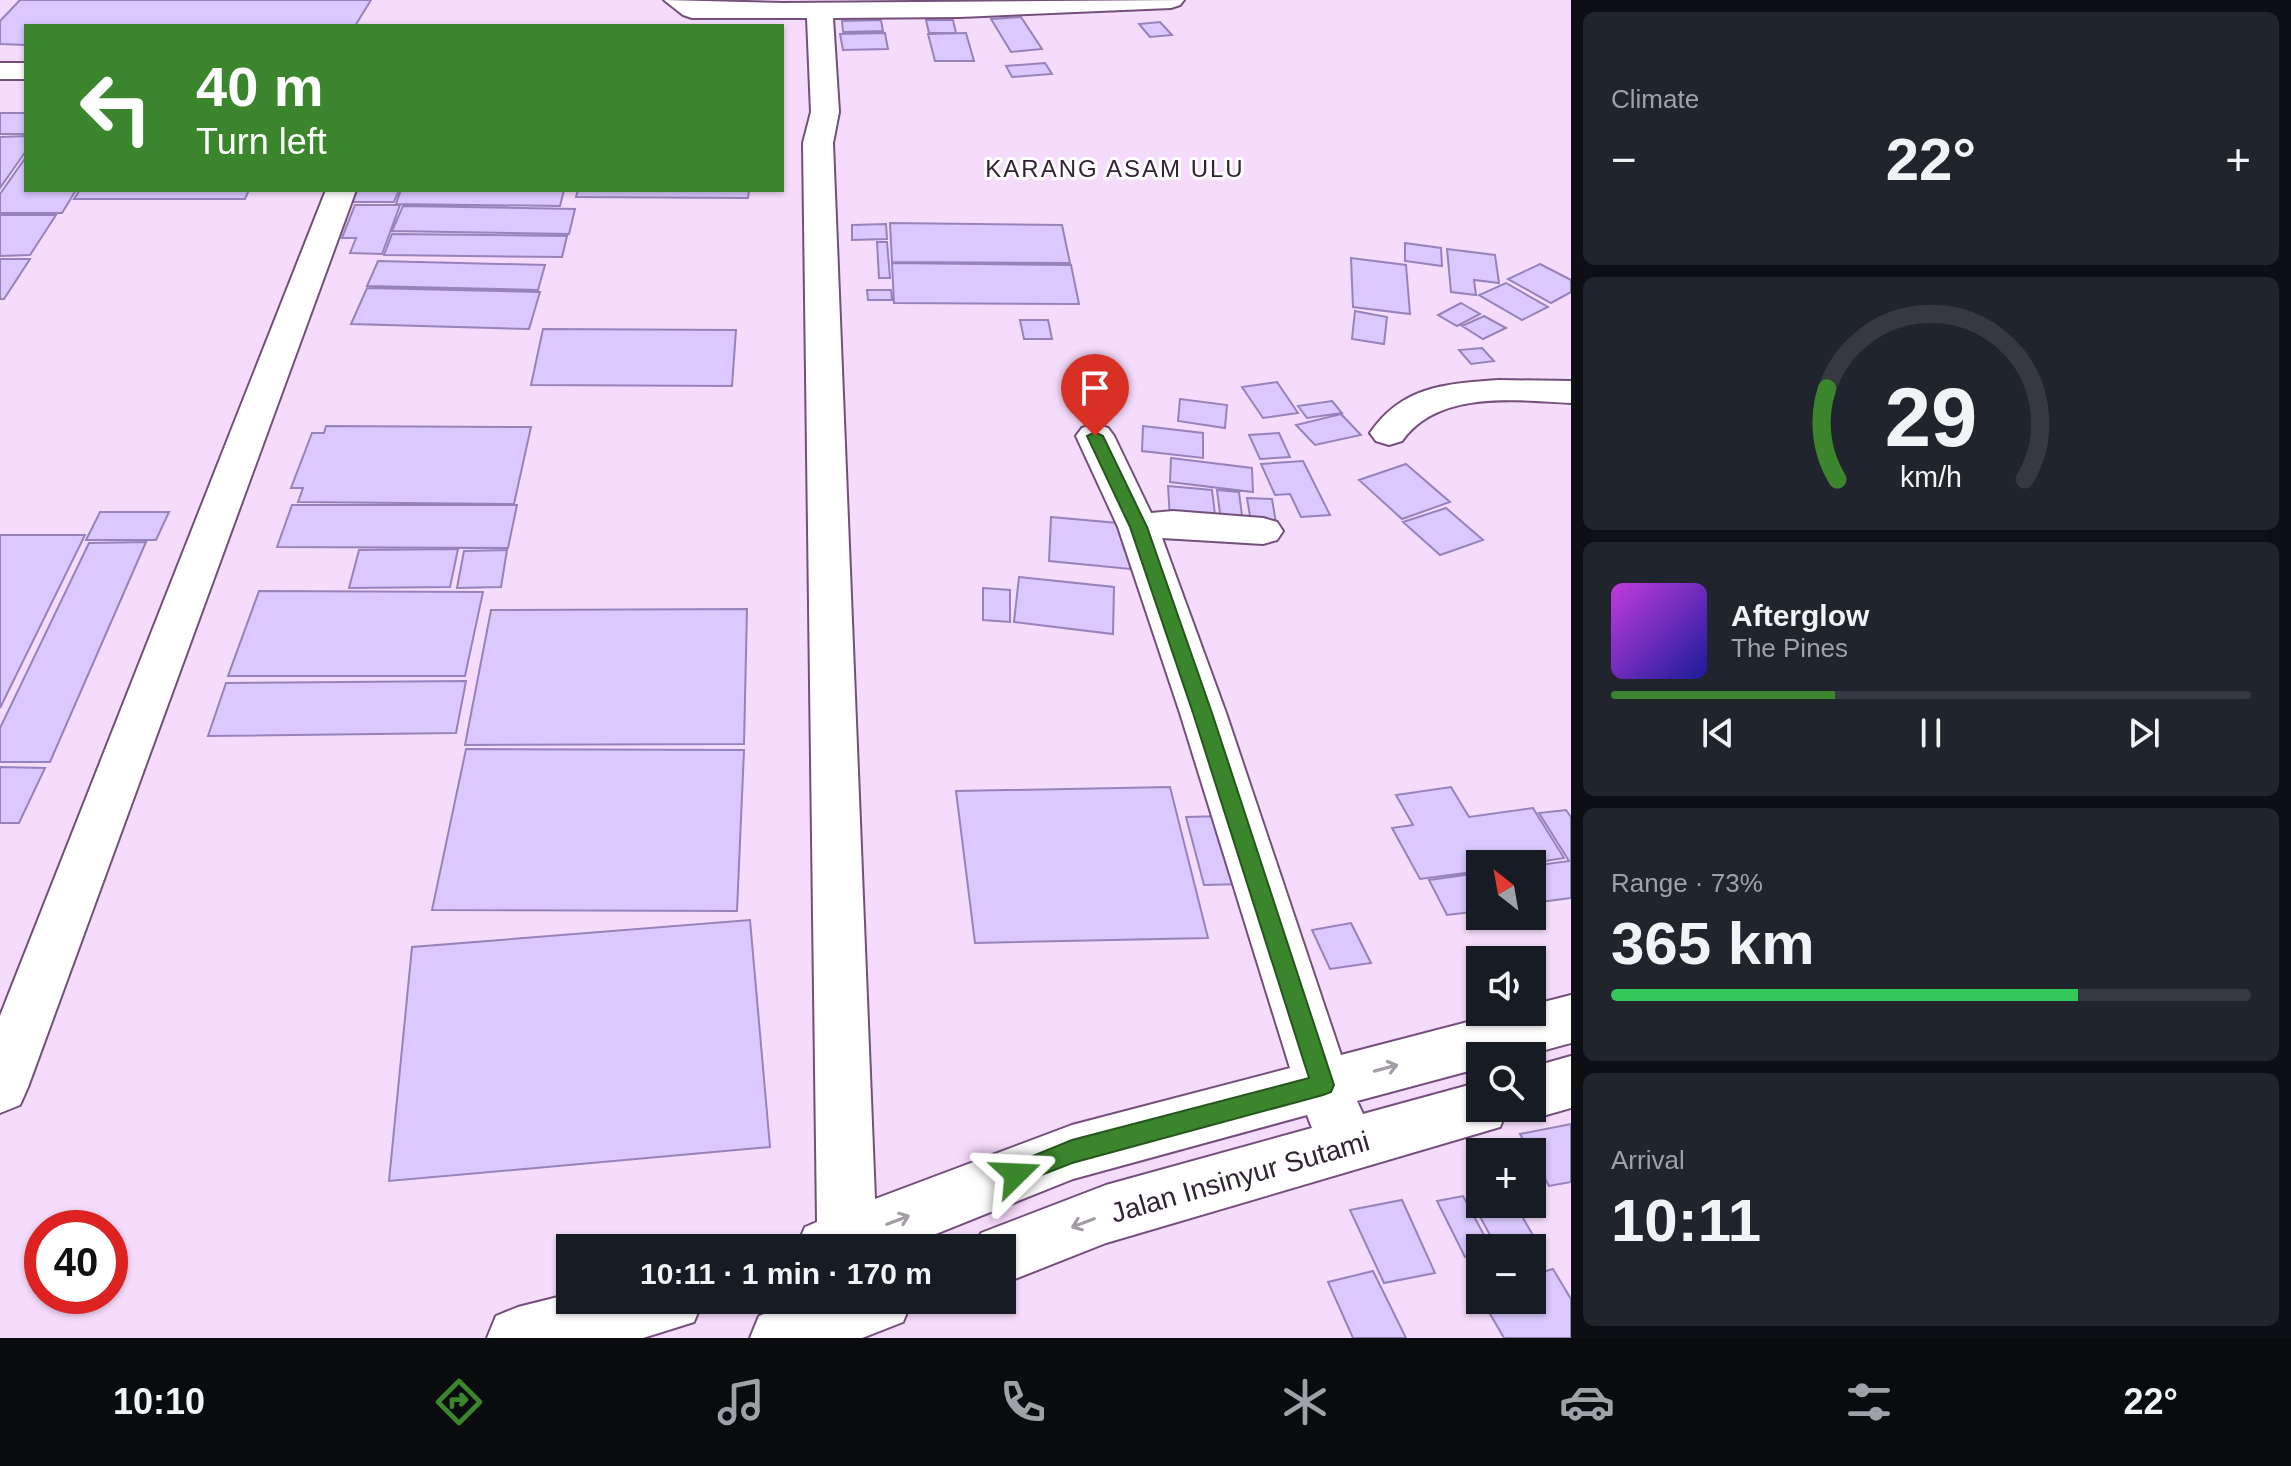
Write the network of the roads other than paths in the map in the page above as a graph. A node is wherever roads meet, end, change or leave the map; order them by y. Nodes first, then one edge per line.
1 (677, 0) edge
2 (1171, 0) edge
3 (959, 4) edge
4 (795, 7) edge
5 (0, 71) edge
6 (24, 71) edge
7 (340, 192) edge
8 (1571, 392) edge
9 (1389, 433) dead end
10 (1095, 436) dead end
11 (1138, 527) junction
12 (1263, 531) dead end
13 (1571, 1019) edge
14 (1571, 1082) edge
15 (1323, 1085) junction
16 (0, 1087) edge
17 (1546, 1089) edge
18 (1466, 1112) edge
19 (1347, 1146) junction
20 (836, 1234) edge
21 (862, 1234) edge
22 (1016, 1249) edge
23 (615, 1314) edge
24 (844, 1314) edge
25 (518, 1338) edge
26 (781, 1338) edge

1 - 4 street
2 - 3 street
3 - 4 street
4 - 20 street
5 - 6 street
7 - 16 street
8 - 9 street
10 - 11 street
11 - 12 street
11 - 15 street
15 -> 13 street
14 - 17 street
15 - 19 street
21 -> 15 street
18 - 19 street, Jalan Insinyur Sutami
19 -> 22 street, Jalan Insinyur Sutami
23 - 25 street
24 - 26 street

